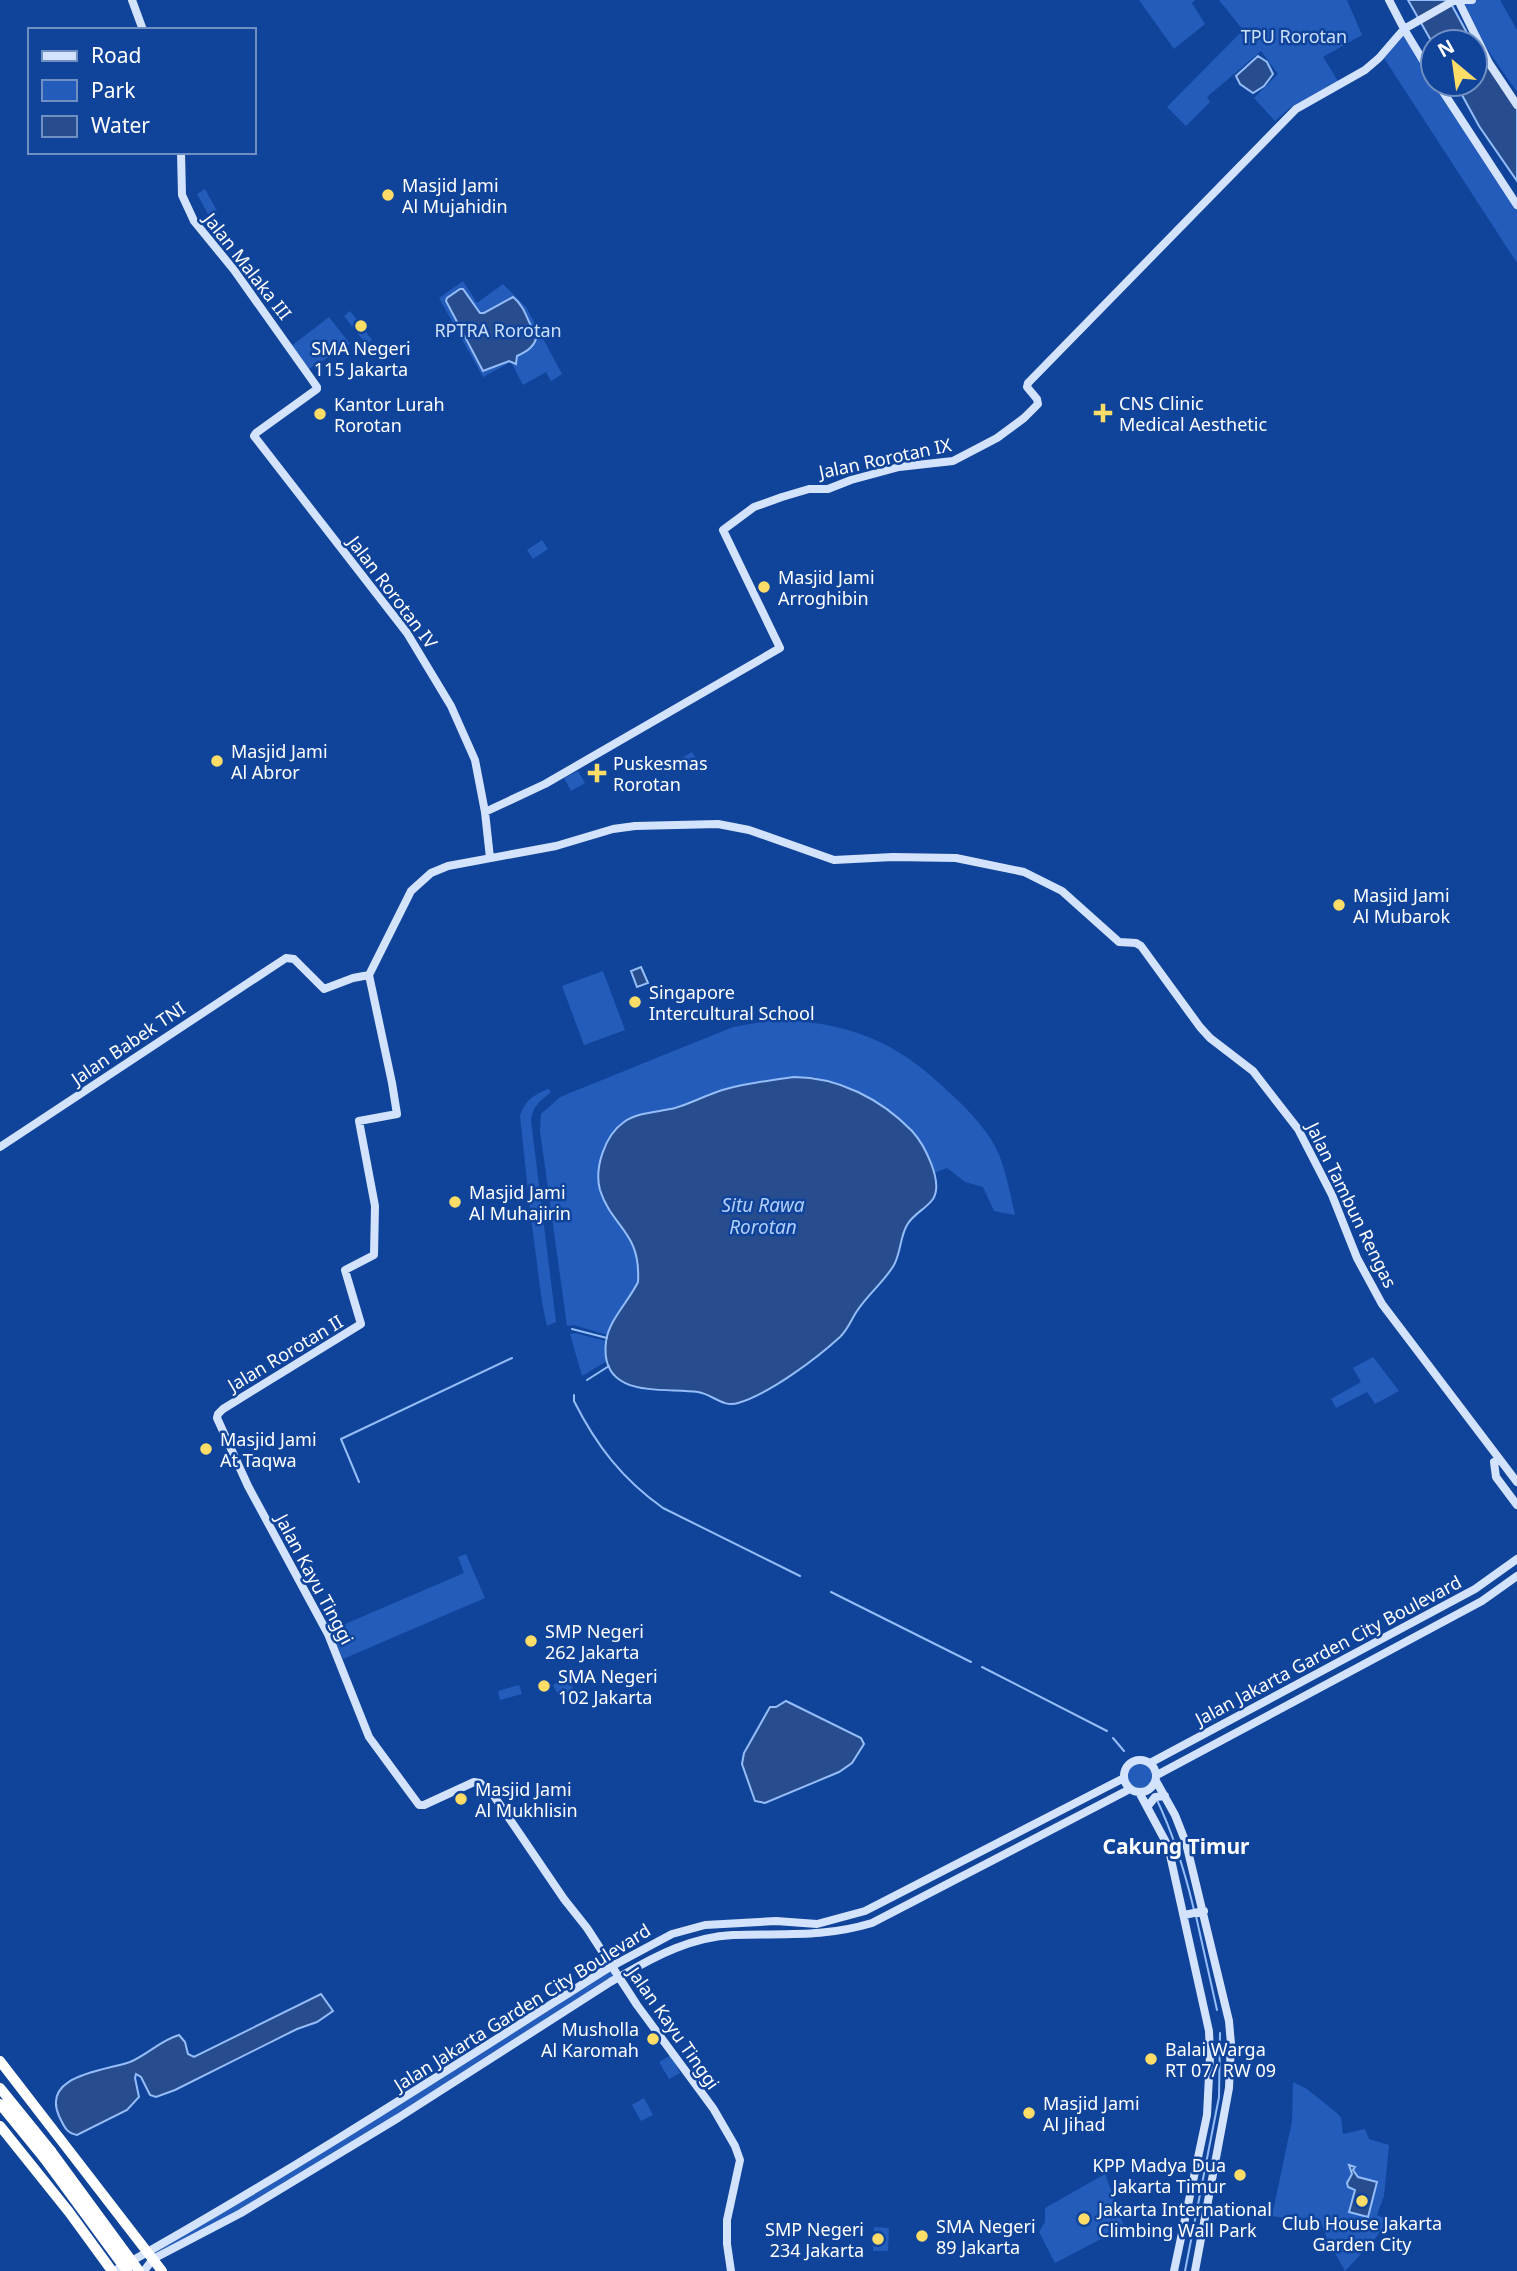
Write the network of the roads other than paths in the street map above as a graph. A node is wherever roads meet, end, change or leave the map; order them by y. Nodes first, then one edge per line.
1 (132, 0) edge
2 (1389, 0) edge
3 (1472, 0) edge
4 (1456, 1) edge
5 (142, 28) edge
6 (1406, 28) junction
7 (1419, 52) edge
8 (1447, 98) edge
9 (1517, 105) edge
10 (181, 154) edge
11 (1517, 205) edge
12 (317, 389) joint
13 (485, 811) junction
14 (490, 858) junction
15 (369, 975) junction
16 (0, 1146) edge
17 (1494, 1462) dead end
18 (1517, 1482) edge
19 (258, 1505) joint
20 (1517, 1506) edge
21 (1517, 1559) edge
22 (1517, 1576) edge
23 (1150, 1763) junction
24 (1124, 1778) junction
25 (1156, 1778) junction
26 (1115, 1783) junction
27 (1130, 1789) junction
28 (1139, 1792) junction
29 (1121, 1793) junction
30 (1156, 1799) junction
31 (1202, 1911) junction
32 (1186, 1915) junction
33 (0, 2062) edge
34 (0, 2088) edge
35 (0, 2104) edge
36 (369, 2120) junction
37 (0, 2126) edge
38 (375, 2132) junction
39 (47, 2155) junction
40 (1199, 2157) junction
41 (1213, 2160) junction
42 (234, 2202) junction
43 (241, 2213) junction
44 (122, 2217) junction
45 (90, 2241) junction
46 (151, 2255) junction
47 (113, 2271) edge
48 (127, 2271) edge
49 (141, 2271) edge
50 (162, 2271) edge
51 (731, 2271) edge
52 (1174, 2271) edge
53 (1195, 2271) edge

1 - 5 street
2 - 6 street
3 - 4 street
4 - 6 street, Jalan Rorotan IX
4 - 9 street
6 - 7 street
6 - 13 street, Jalan Rorotan IX
8 - 11 street
10 - 12 street, Jalan Malaka III
12 - 13 street, Jalan Rorotan IV
13 - 14 street, Jalan Rorotan IV
14 - 15 street
14 - 18 street, Jalan Tambun Rengas
15 - 16 street, Jalan Babek TNI
15 - 19 street, Jalan Rorotan II
17 - 20 street
19 - 51 street, Jalan Kayu Tinggi
21 - 23 street, Jalan Jakarta Garden City Boulevard
22 - 25 street, Jalan Jakarta Garden City Boulevard
23 - 24 street
23 - 25 street
24 - 26 street, Jalan Jakarta Garden City Boulevard
24 - 27 street
25 - 28 street
25 - 30 street
26 - 29 street
26 - 36 street, Jalan Jakarta Garden City Boulevard, bridge
27 - 28 street
27 - 29 street, Jalan Jakarta Garden City Boulevard
28 - 30 street
29 - 38 street, Jalan Jakarta Garden City Boulevard, bridge
30 - 31 street
30 - 32 street
31 - 32 street
31 - 41 street
32 - 40 street
33 - 44 highway
34 - 39 highway
35 - 39 highway
36 - 38 street
36 - 42 street, Jalan Jakarta Garden City Boulevard
37 - 45 highway
38 - 43 street, Jalan Jakarta Garden City Boulevard
39 - 48 highway, bridge
39 - 49 highway, bridge
40 - 41 street
40 - 52 street
41 - 53 street
42 - 43 street
42 - 46 street, Jalan Jakarta Garden City Boulevard
43 - 46 street, Jalan Jakarta Garden City Boulevard
44 - 45 highway
44 - 46 highway
45 - 47 highway
46 - 47 street, Jalan Jakarta Garden City Boulevard
46 - 49 street, Jalan Jakarta Garden City Boulevard
46 - 50 highway

